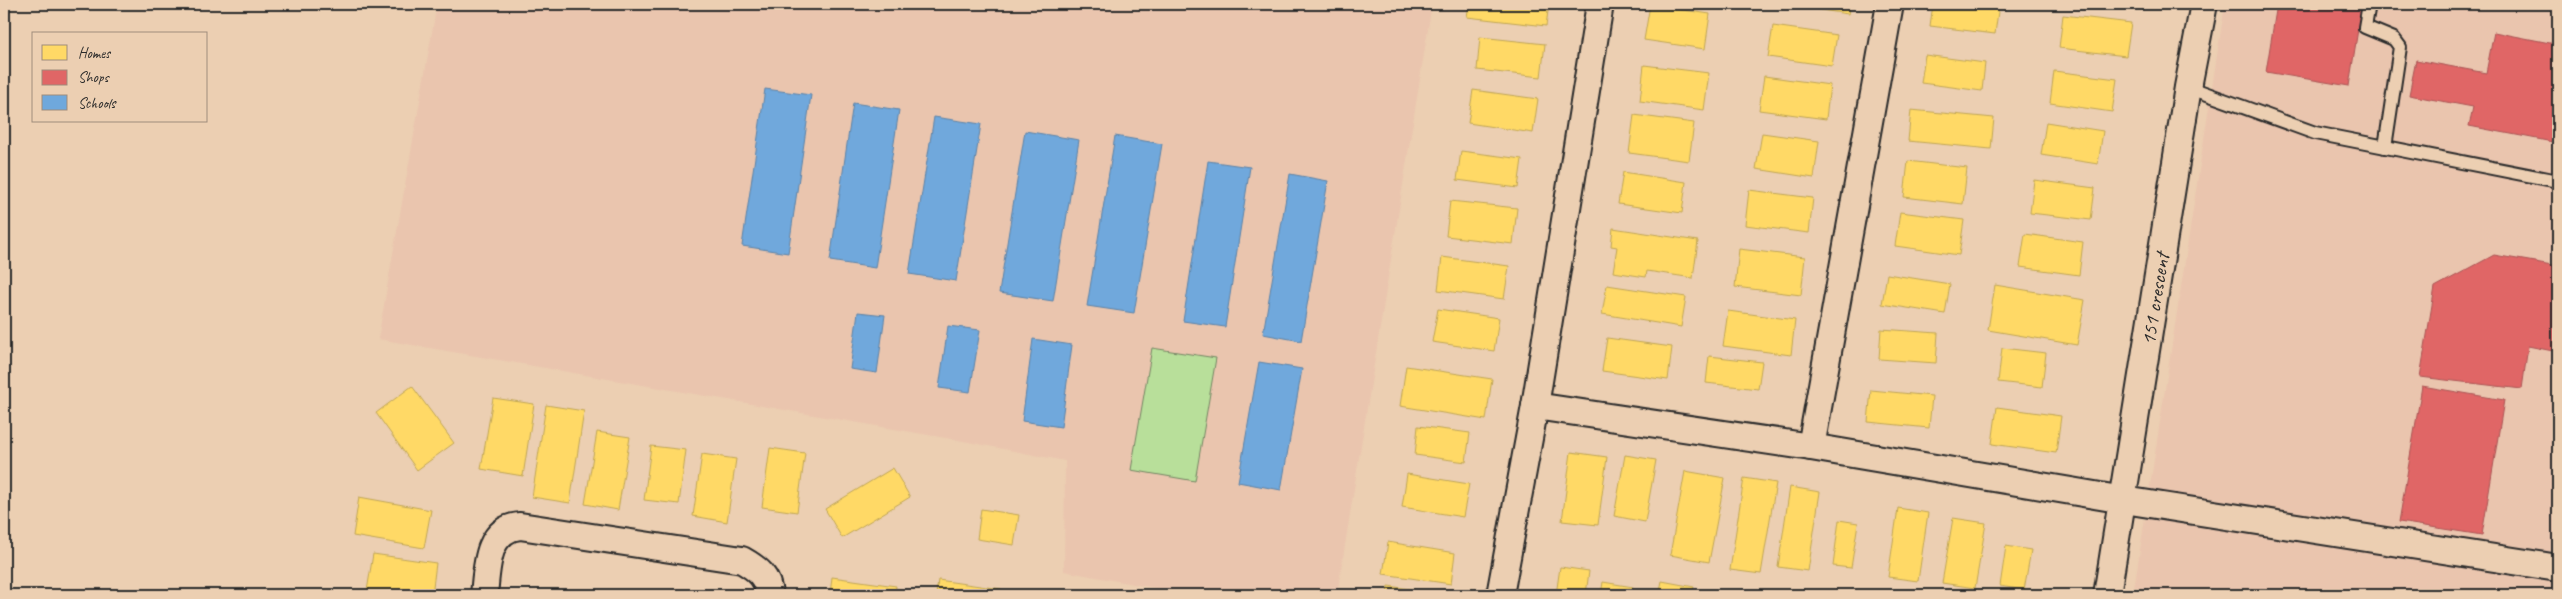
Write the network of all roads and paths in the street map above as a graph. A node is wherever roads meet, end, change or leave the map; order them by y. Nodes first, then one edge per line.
1 (1600, 4) edge
2 (1890, 4) edge
3 (2204, 4) edge
4 (2368, 4) edge
5 (2188, 87) junction
6 (2385, 147) junction
7 (2558, 181) edge
8 (1535, 406) junction
9 (1811, 447) junction
10 (2124, 500) junction
11 (2558, 568) edge
12 (484, 595) edge
13 (769, 595) edge
14 (1500, 595) edge
15 (2107, 595) edge

1 - 8 street
2 - 9 street
3 - 5 street, 151 crescent
4 - 6 lane
5 - 6 lane
5 - 10 street, 151 crescent
6 - 7 lane
8 - 9 street
8 - 14 street
9 - 10 street
10 - 11 street
10 - 15 street, 151 crescent
12 - 13 street

